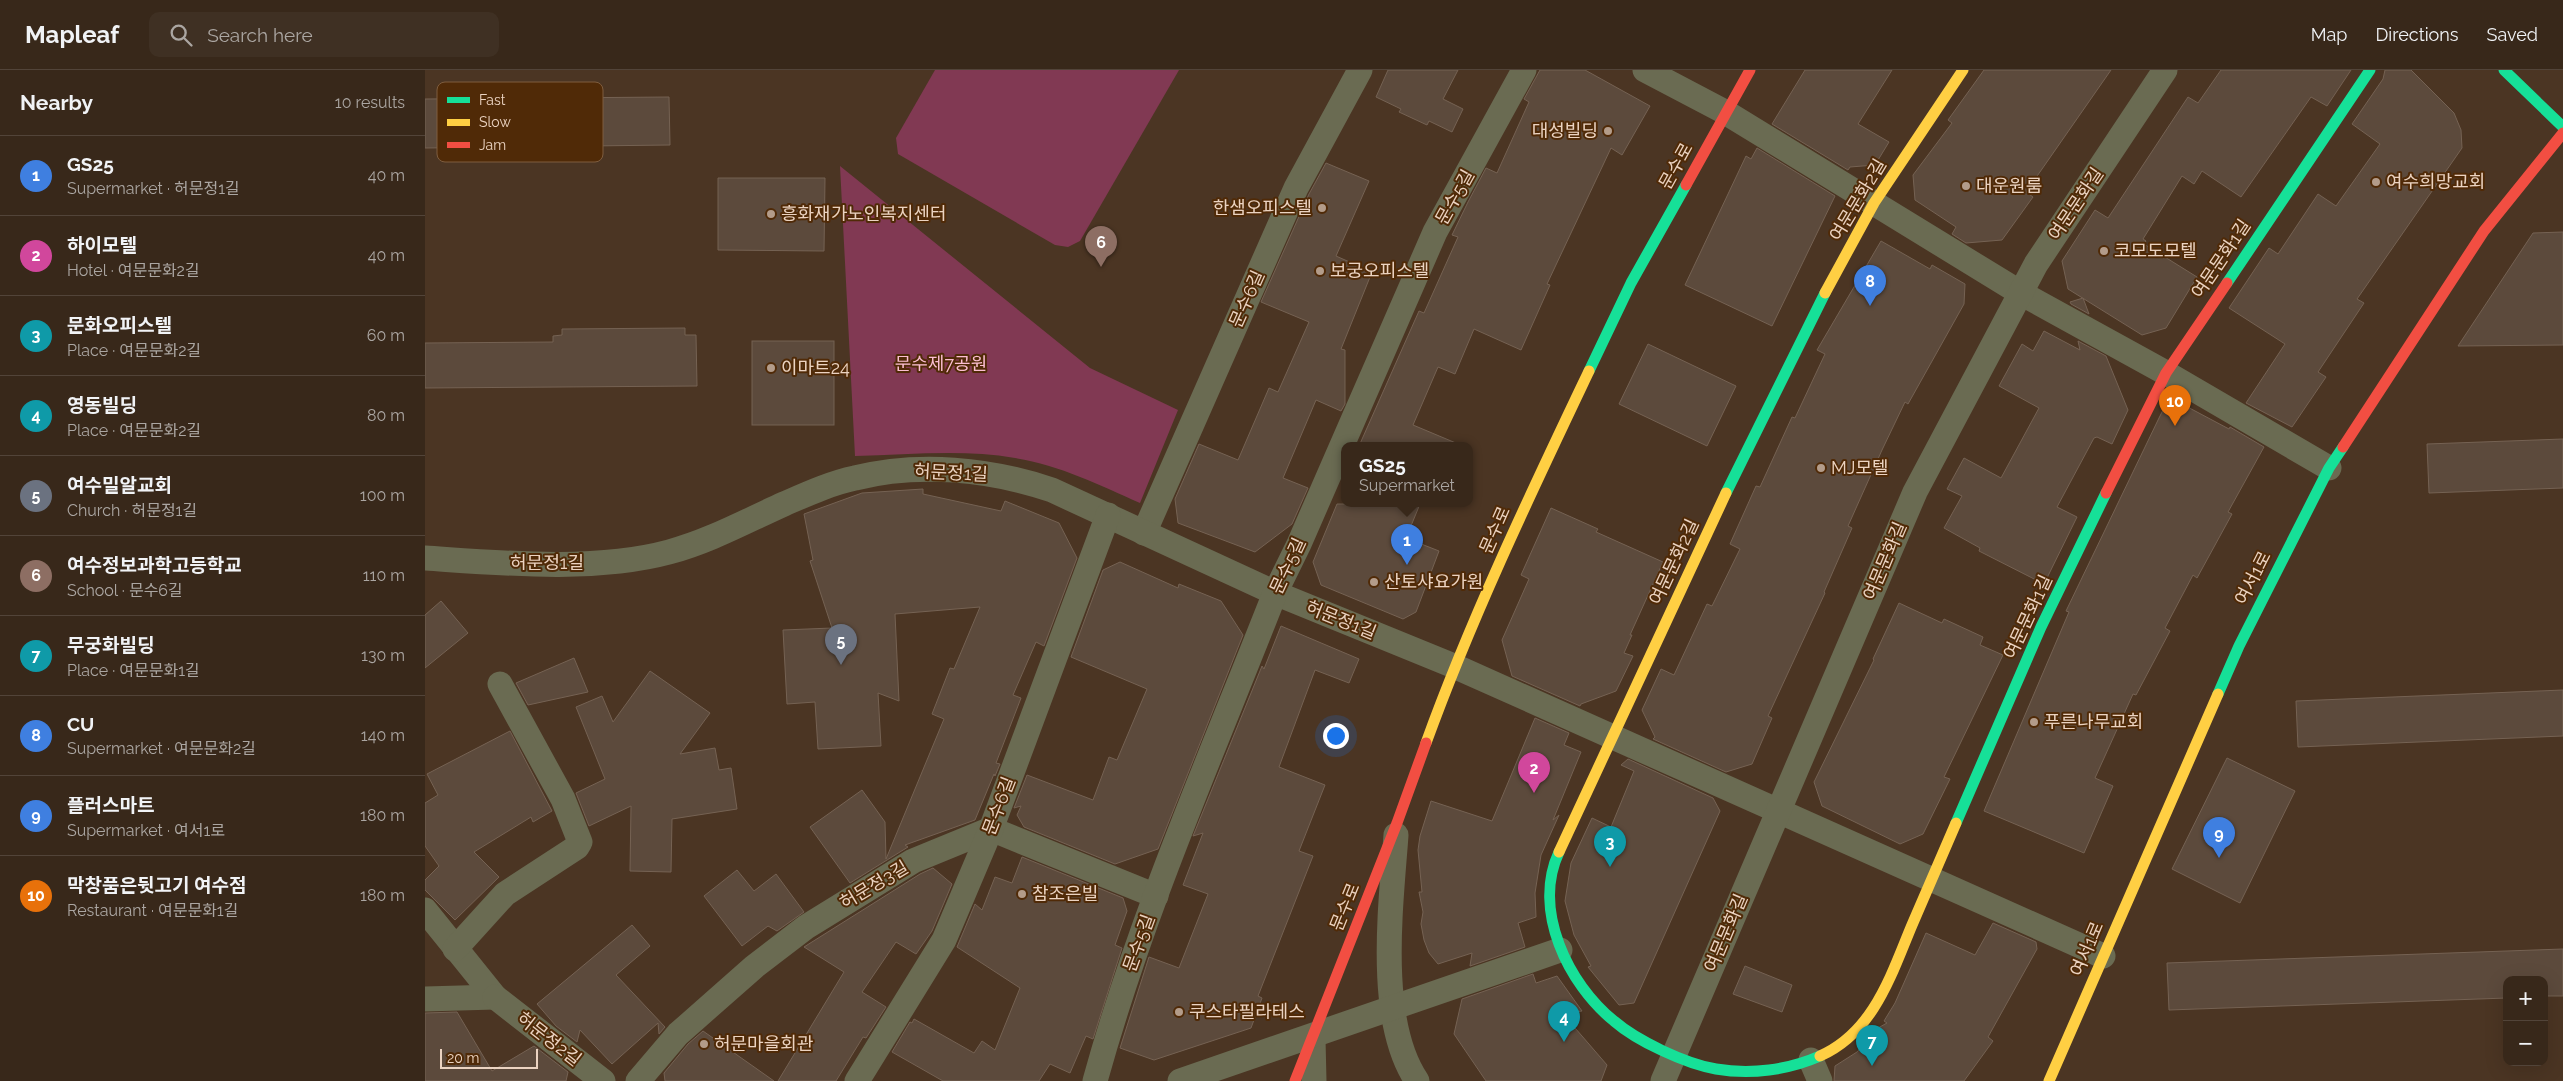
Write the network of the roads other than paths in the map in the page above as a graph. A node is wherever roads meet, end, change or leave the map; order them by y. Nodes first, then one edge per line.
1 (1360, 70) edge
2 (1524, 70) edge
3 (1645, 70) edge
4 (1750, 70) edge
5 (1963, 70) edge
6 (2165, 70) edge
7 (2370, 70) edge
8 (2504, 70) edge
9 (1725, 112) junction
10 (2563, 128) edge
11 (2563, 133) edge
12 (1874, 203) junction
13 (2019, 292) junction
14 (2165, 372) junction
15 (1343, 442) edge
16 (1341, 448) edge
17 (2329, 468) junction
18 (1108, 515) junction
19 (1144, 533) junction
20 (425, 558) edge
21 (1275, 593) junction
22 (1454, 666) junction
23 (500, 684) dead end
24 (1612, 736) junction
25 (1778, 811) junction
26 (1397, 823) junction
27 (991, 829) junction
28 (1931, 879) junction
29 (1156, 896) junction
30 (425, 910) edge
31 (455, 949) junction
32 (1560, 950) junction
33 (2103, 956) junction
34 (495, 997) junction
35 (425, 999) edge
36 (1394, 1008) junction
37 (1313, 1036) junction
38 (1674, 1055) junction
39 (1816, 1071) edge
40 (603, 1081) edge
41 (638, 1081) edge
42 (857, 1081) edge
43 (1095, 1081) edge
44 (1179, 1081) edge
45 (1295, 1081) edge
46 (1314, 1081) edge
47 (1417, 1081) edge
48 (1663, 1081) edge
49 (2049, 1081) edge

1 - 19 street, 문수6길
2 - 15 street, 문수5길
3 - 9 street
4 - 9 street, 문수로
5 - 12 street, 여문문화2길
6 - 13 street, 여문문화길
7 - 14 street, 여문문화1길
8 - 10 street
9 - 12 street
9 - 22 street, 문수로
11 - 17 street, 여서1로
12 - 13 street
12 - 24 street, 여문문화2길
13 - 14 street
13 - 25 street, 여문문화길
14 - 17 street
14 - 28 street, 여문문화1길
16 - 21 street, 문수5길
17 - 33 street, 여서1로
18 - 19 street, 허문정1길
18 - 20 street, 허문정1길
18 - 27 street, 문수6길
19 - 21 street, 허문정1길
21 - 22 street, 허문정1길
21 - 29 street, 문수5길
22 - 24 street, 허문정1길
22 - 26 street, 문수로
23 - 31 street
24 - 25 street, 허문정1길
24 - 32 street, 여문문화2길
25 - 28 street, 허문정1길
25 - 38 street, 여문문화길
26 - 36 street
26 - 37 street, 문수로
27 - 29 street
27 - 41 street, 허문정3길
27 - 42 street, 문수6길
28 - 33 street, 허문정1길
28 - 39 street, 여문문화1길
29 - 43 street, 문수5길
30 - 31 street, 허문정2길
31 - 34 street, 허문정2길
32 - 36 street
32 - 38 street, 여문문화2길
33 - 49 street, 여서1로
34 - 35 street
34 - 40 street, 허문정2길
36 - 37 street
36 - 47 street
37 - 44 street
37 - 45 street, 문수로
37 - 46 street
38 - 39 street, 여문문화1길
38 - 48 street, 여문문화길

